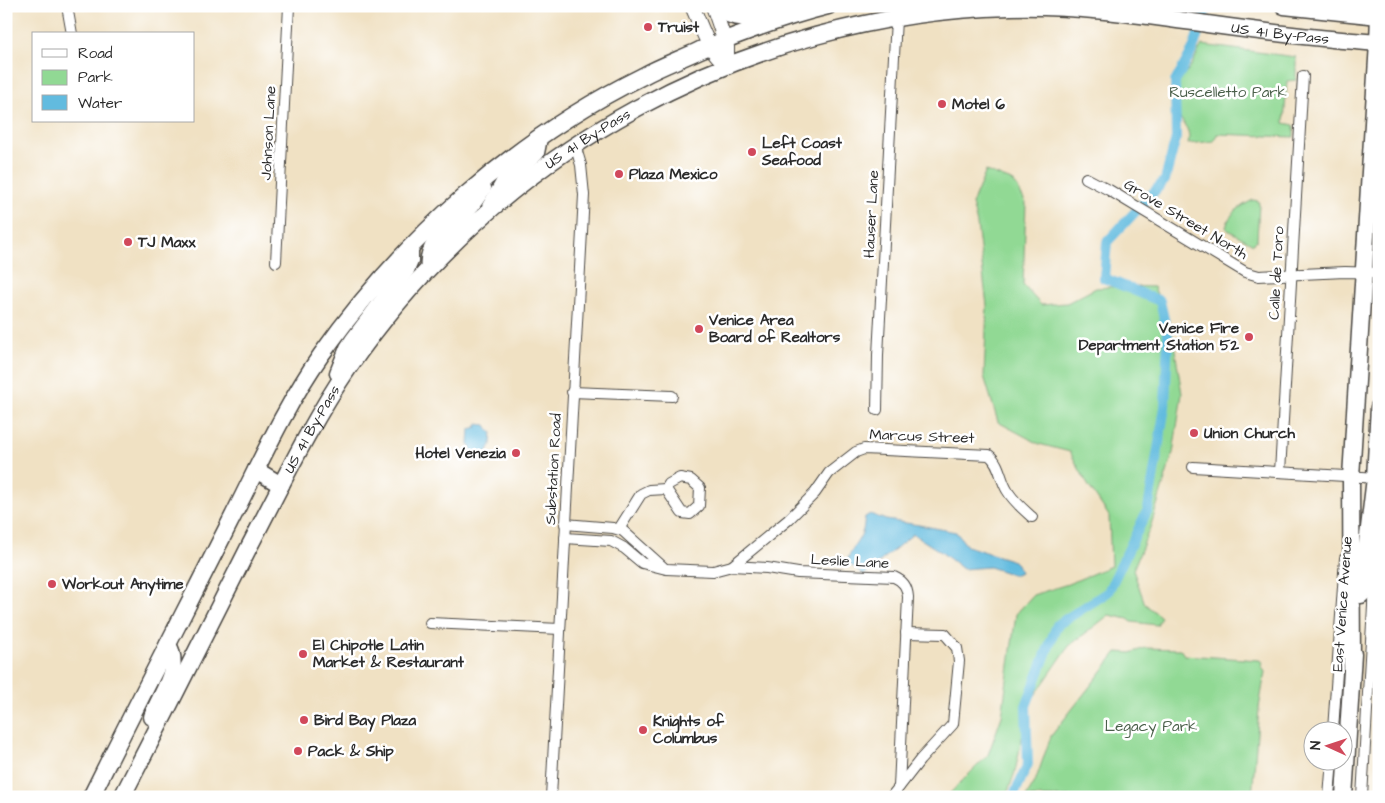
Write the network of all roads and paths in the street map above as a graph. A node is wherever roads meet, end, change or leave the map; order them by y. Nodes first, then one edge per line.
1 (67, 6) edge
2 (289, 6) edge
3 (692, 6) edge
4 (713, 6) edge
5 (718, 6) edge
6 (780, 6) edge
7 (828, 6) edge
8 (907, 6) edge
9 (1284, 6) edge
10 (989, 7) edge
11 (1379, 15) edge
12 (896, 19) junction
13 (72, 32) edge
14 (725, 40) junction
15 (1379, 43) edge
16 (710, 46) junction
17 (727, 64) junction
18 (1303, 76) dead end
19 (540, 138) junction
20 (575, 145) junction
21 (496, 170) junction
22 (1086, 178) dead end
23 (487, 213) junction
24 (410, 248) junction
25 (276, 262) dead end
26 (429, 267) junction
27 (1372, 272) edge
28 (1291, 274) junction
29 (572, 392) junction
30 (672, 396) dead end
31 (328, 400) junction
32 (1379, 407) edge
33 (877, 410) dead end
34 (1193, 467) dead end
35 (256, 470) junction
36 (1280, 472) junction
37 (1351, 477) junction
38 (1377, 478) edge
39 (281, 485) junction
40 (666, 489) dead end
41 (1032, 517) dead end
42 (565, 524) junction
43 (619, 529) junction
44 (565, 538) junction
45 (732, 566) junction
46 (666, 568) junction
47 (430, 623) dead end
48 (560, 629) junction
49 (906, 633) junction
50 (168, 644) junction
51 (1352, 664) junction
52 (1334, 720) edge
53 (1344, 720) edge
54 (143, 756) junction
55 (1336, 770) edge
56 (1340, 770) edge
57 (899, 787) junction
58 (91, 797) edge
59 (122, 797) edge
60 (551, 797) edge
61 (891, 797) edge
62 (1329, 797) edge
63 (1344, 797) edge
64 (1362, 797) edge

1 - 13 street
2 - 25 street, Johnson Lane
3 - 16 main road
4 - 14 main road
5 - 6 main road
7 - 14 main road, US 41 By-Pass
8 - 12 main road
9 - 11 main road, US 41 By-Pass
10 - 12 main road, US 41 By-Pass
10 - 15 main road, US 41 By-Pass
11 - 15 main road, East Venice Avenue
12 - 17 main road, US 41 By-Pass
12 - 33 street, Hauser Lane
14 - 16 main road, US 41 By-Pass
14 - 17 main road
15 - 27 main road, East Venice Avenue
16 - 17 main road
16 - 19 main road, US 41 By-Pass
17 - 20 main road, US 41 By-Pass
18 - 28 street, Calle de Toro
19 - 21 main road, US 41 By-Pass
19 - 23 main road
20 - 23 main road, US 41 By-Pass
20 - 29 street, Substation Road
21 - 24 main road, US 41 By-Pass
21 - 26 main road
22 - 28 street, Grove Street North
23 - 26 main road, US 41 By-Pass
24 - 31 main road
24 - 35 main road, US 41 By-Pass
26 - 31 main road, US 41 By-Pass
27 - 28 street, Grove Street North
27 - 37 main road, East Venice Avenue
28 - 36 street, Calle de Toro
29 - 30 street
29 - 42 street, Substation Road
31 - 39 main road, US 41 By-Pass
32 - 38 main road, East Venice Avenue
34 - 36 street
35 - 39 main road
35 - 50 main road, US 41 By-Pass
36 - 37 street
37 - 38 street
37 - 51 main road, East Venice Avenue
37 - 52 street, East Venice Avenue
38 - 51 main road, East Venice Avenue
38 - 64 street, East Venice Avenue
39 - 54 main road, US 41 By-Pass
40 - 43 street
41 - 45 street, Marcus Street
42 - 43 street
42 - 44 street, Substation Road
43 - 46 street
44 - 46 street, Leslie Lane
44 - 48 street, Substation Road
45 - 46 street, Leslie Lane
45 - 49 street, Leslie Lane
47 - 48 street
48 - 60 street, Substation Road
49 - 57 street, Leslie Lane
49 - 57 street
50 - 54 main road
50 - 58 main road, US 41 By-Pass
51 - 53 main road, East Venice Avenue
54 - 59 main road, US 41 By-Pass
55 - 62 street, East Venice Avenue
56 - 63 main road, East Venice Avenue
57 - 61 street

